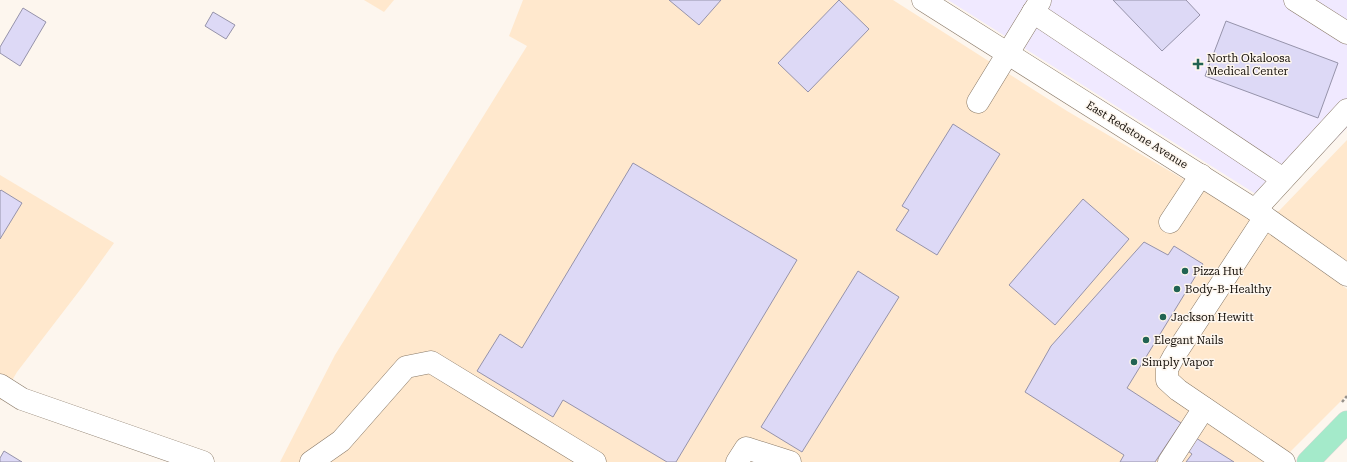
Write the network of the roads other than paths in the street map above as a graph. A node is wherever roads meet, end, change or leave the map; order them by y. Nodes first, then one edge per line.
1 (923, 0) edge
2 (1295, 0) edge
3 (1037, 6) edge
4 (1347, 33) edge
5 (1007, 53) junction
6 (978, 102) dead end
7 (1347, 110) edge
8 (1201, 176) junction
9 (1283, 180) junction
10 (1260, 214) junction
11 (1170, 222) dead end
12 (1347, 275) edge
13 (0, 385) edge
14 (1204, 408) junction
15 (1347, 422) edge
16 (203, 462) edge
17 (311, 462) edge
18 (595, 462) edge
19 (737, 462) edge
20 (790, 462) edge
21 (1168, 462) edge
22 (1284, 462) edge
23 (1308, 462) edge

1 - 5 street, East Redstone Avenue
2 - 4 street
3 - 5 street
3 - 9 street
5 - 6 street
5 - 8 street, East Redstone Avenue
7 - 9 street
8 - 10 street, East Redstone Avenue
8 - 11 street
9 - 10 street
10 - 12 street, East Redstone Avenue
10 - 14 street
13 - 16 street
14 - 21 street
14 - 22 street
15 - 23 main road
17 - 18 street
19 - 20 street

